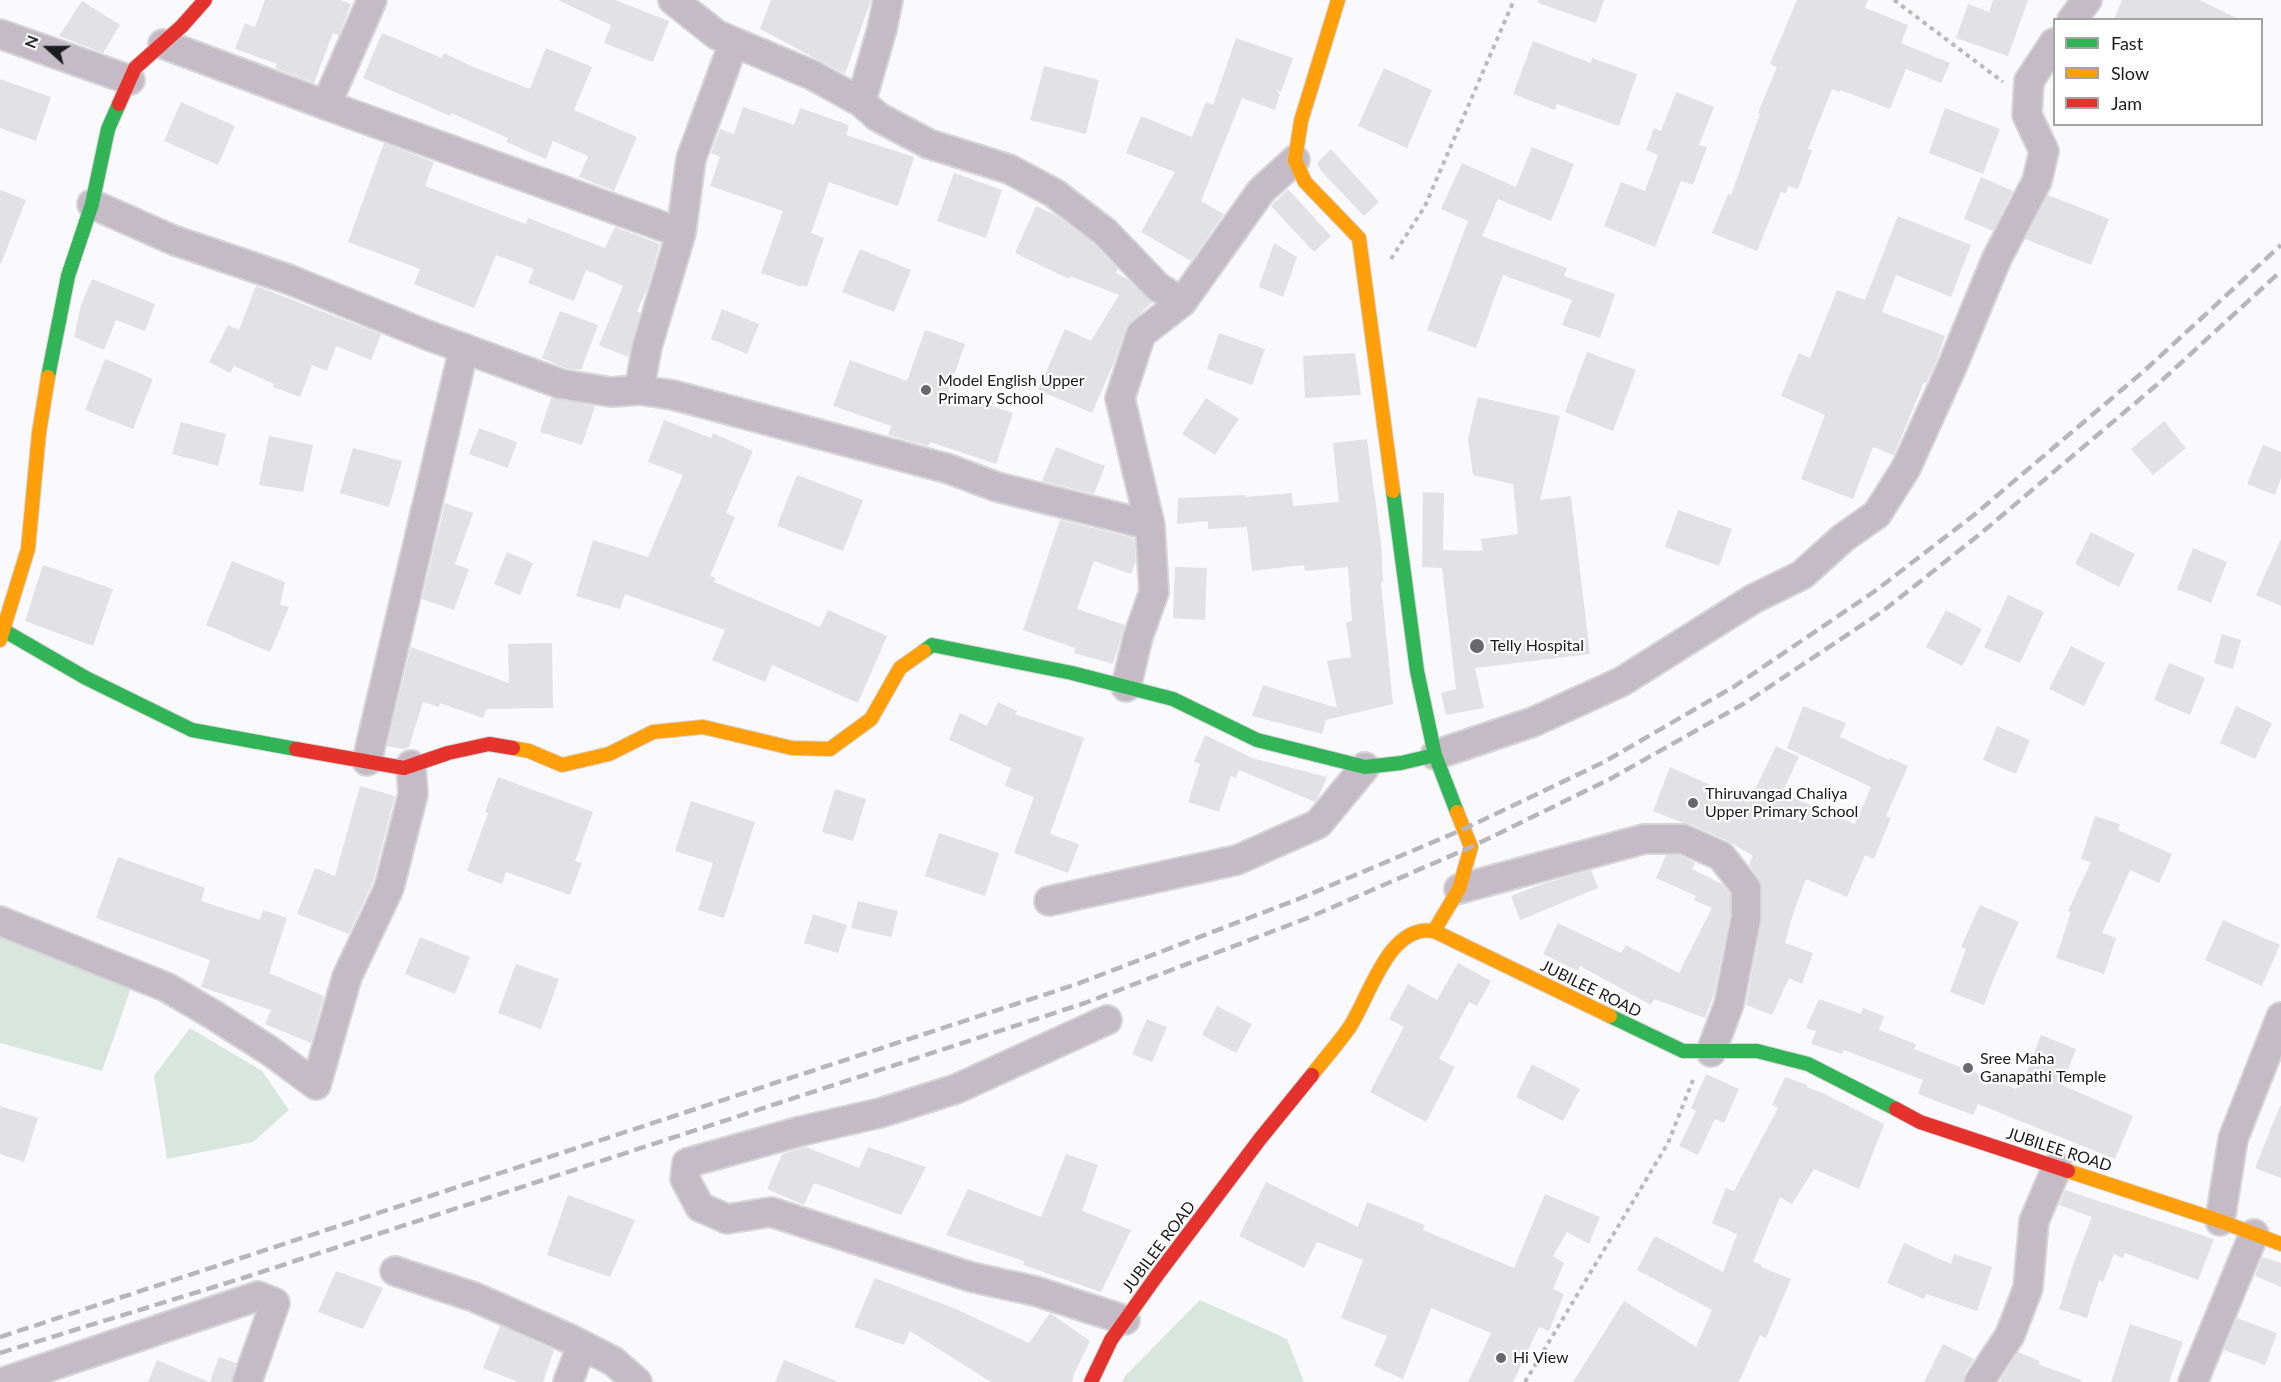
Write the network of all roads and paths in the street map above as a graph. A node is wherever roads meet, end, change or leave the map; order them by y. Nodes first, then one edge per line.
1 (205, 0) edge
2 (372, 0) edge
3 (673, 0) edge
4 (888, 0) edge
5 (1338, 0) edge
6 (1514, 0) edge
7 (1894, 0) edge
8 (2087, 0) edge
9 (2074, 18) edge
10 (0, 34) edge
11 (734, 42) junction
12 (163, 44) junction
13 (2053, 46) edge
14 (130, 80) junction
15 (2028, 101) junction
16 (861, 102) junction
17 (326, 105) junction
18 (1295, 160) junction
19 (92, 204) junction
20 (681, 233) junction
21 (1368, 293) junction
22 (1182, 302) junction
23 (464, 348) junction
24 (639, 390) junction
25 (1150, 525) junction
26 (1, 633) edge
27 (1126, 687) junction
28 (1435, 755) junction
29 (367, 761) junction
30 (411, 765) junction
31 (1365, 767) junction
32 (1459, 889) junction
33 (1048, 901) dead end
34 (0, 921) edge
35 (1434, 931) junction
36 (2281, 1017) edge
37 (1107, 1020) dead end
38 (1712, 1052) junction
39 (2057, 1167) junction
40 (2220, 1221) junction
41 (2253, 1234) junction
42 (2281, 1244) edge
43 (394, 1271) dead end
44 (1125, 1320) junction
45 (582, 1345) junction
46 (4, 1382) edge
47 (247, 1382) edge
48 (568, 1382) edge
49 (637, 1382) edge
50 (1091, 1382) edge
51 (1525, 1382) edge
52 (1979, 1382) edge
53 (2193, 1382) edge

1 - 12 street
2 - 17 street
3 - 11 street
4 - 16 street
5 - 18 street
6 - 21 path
7 - 15 path
8 - 9 street
10 - 14 street
11 - 16 street
11 - 20 street
12 - 14 street
12 - 17 street
13 - 15 street
14 - 19 street
15 - 28 street
16 - 22 street
17 - 20 street
18 - 21 street
18 - 22 street
19 - 23 street
19 - 26 street
20 - 24 street
21 - 28 street
22 - 25 street
23 - 24 street
23 - 29 street
24 - 25 street
25 - 27 street
26 - 29 street
27 - 30 street
27 - 31 street
28 - 31 street
28 - 32 street
29 - 30 street
30 - 34 street
31 - 33 street
32 - 35 street
32 - 38 street
35 - 38 street, JUBILEE ROAD
35 - 44 street, JUBILEE ROAD
36 - 40 street
37 - 44 street
38 - 39 street, JUBILEE ROAD
38 - 51 path
39 - 40 street, JUBILEE ROAD
39 - 52 street
40 - 41 street, JUBILEE ROAD
41 - 42 street, JUBILEE ROAD
41 - 53 street
43 - 45 street
44 - 50 street, JUBILEE ROAD
45 - 48 street
45 - 49 street
46 - 47 street

